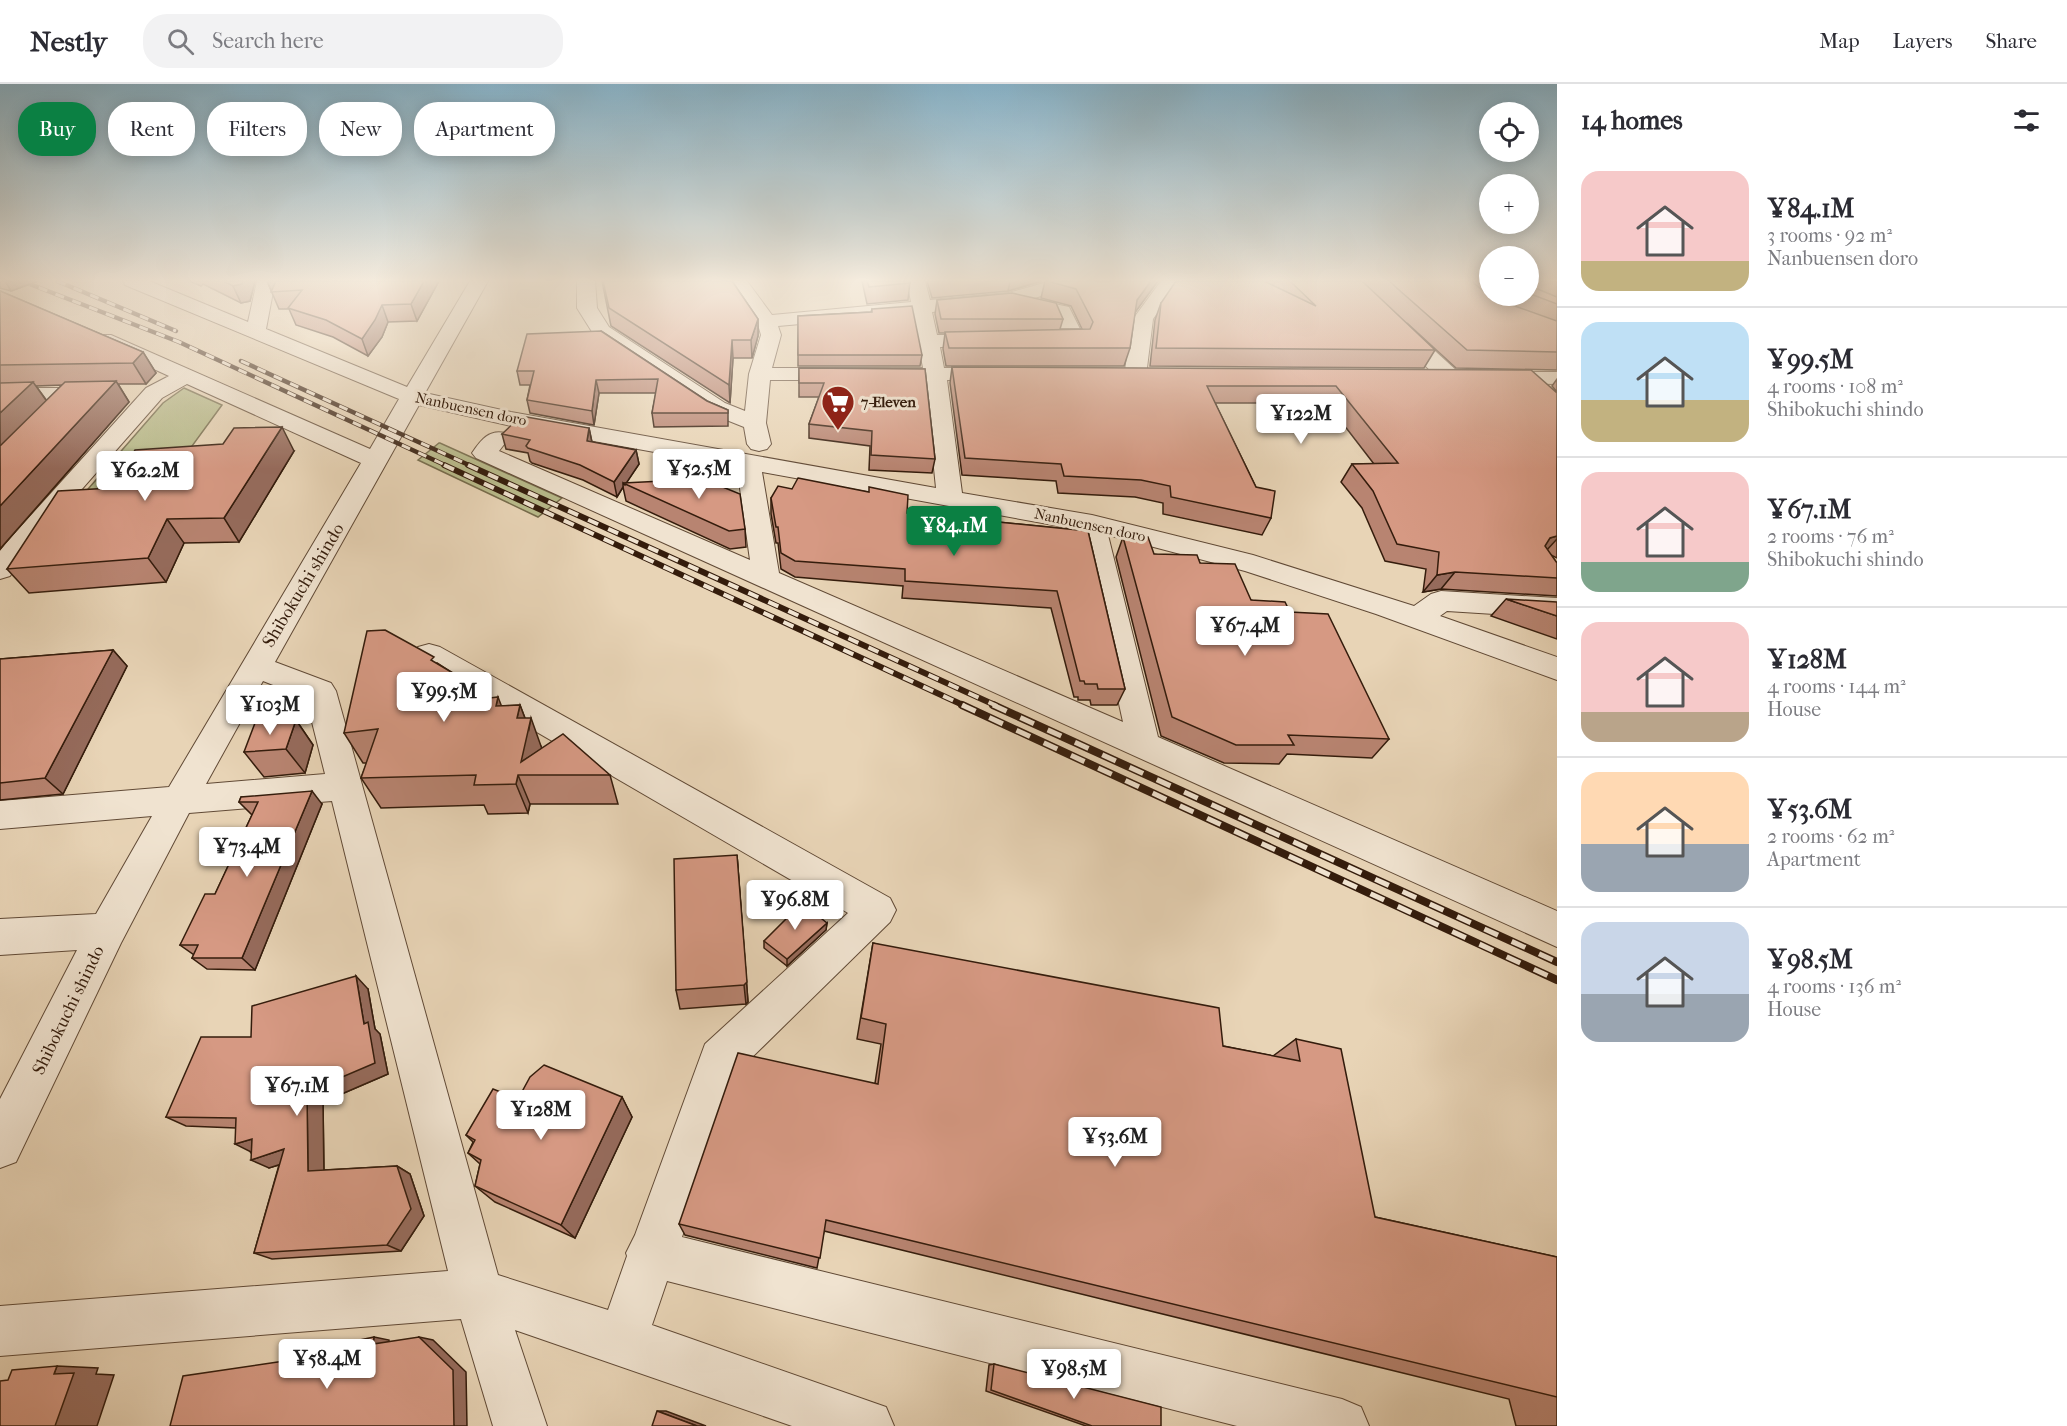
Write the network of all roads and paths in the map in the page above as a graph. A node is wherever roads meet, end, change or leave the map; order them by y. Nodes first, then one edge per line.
1 (115, 344) edge
2 (281, 344) edge
3 (443, 344) edge
4 (620, 344) edge
5 (769, 344) edge
6 (928, 344) edge
7 (1139, 344) edge
8 (1414, 344) edge
9 (760, 374) junction
10 (935, 374) junction
11 (189, 375) junction
12 (1017, 375) edge
13 (1111, 375) edge
14 (1158, 375) edge
15 (1134, 376) junction
16 (1418, 376) edge
17 (1449, 376) junction
18 (1526, 378) junction
19 (1557, 378) edge
20 (135, 394) junction
21 (0, 395) edge
22 (72, 395) junction
23 (413, 397) junction
24 (1549, 399) edge
25 (48, 420) edge
26 (755, 423) junction
27 (497, 438) dead end
28 (376, 461) junction
29 (756, 463) junction
30 (950, 498) junction
31 (1092, 524) junction
32 (4, 558) edge
33 (766, 577) junction
34 (1557, 608) edge
35 (1417, 618) junction
36 (429, 655) edge
37 (255, 666) junction
38 (1557, 669) edge
39 (1144, 745) junction
40 (346, 786) junction
41 (179, 800) junction
42 (0, 815) edge
43 (1557, 929) edge
44 (107, 931) junction
45 (0, 937) edge
46 (0, 1146) edge
47 (650, 1253) junction
48 (478, 1293) junction
49 (0, 1331) edge
50 (622, 1340) junction
51 (520, 1426) edge
52 (867, 1426) edge
53 (1342, 1426) edge

1 - 11 street
2 - 23 street, Nanbuensen doro
3 - 23 street, Shibokuchi shindo
4 - 26 street
5 - 9 street
6 - 10 street
7 - 15 street
8 - 17 street
9 - 10 street
9 - 26 street
10 - 12 street
10 - 30 street
11 - 20 street
11 - 28 street
13 - 15 street
14 - 15 street
16 - 17 street
17 - 18 street
18 - 19 street
18 - 24 street
20 - 22 street
20 - 32 street
21 - 22 street
22 - 25 street
23 - 28 street, Shibokuchi shindo
23 - 29 street, Nanbuensen doro
26 - 29 street
27 - 33 street
28 - 37 street, Shibokuchi shindo
29 - 30 street, Nanbuensen doro
29 - 33 street
30 - 31 street, Nanbuensen doro
31 - 35 street, Nanbuensen doro
31 - 39 street
33 - 39 street
34 - 35 street
35 - 38 street, Nanbuensen doro
36 - 47 street
37 - 40 street
37 - 41 street, Shibokuchi shindo
39 - 43 street
40 - 41 street
40 - 48 street
41 - 42 street
41 - 44 street, Shibokuchi shindo
44 - 45 street
44 - 46 street, Shibokuchi shindo
47 - 50 street
47 - 53 street
48 - 49 street
48 - 50 street
48 - 51 street
50 - 52 street

